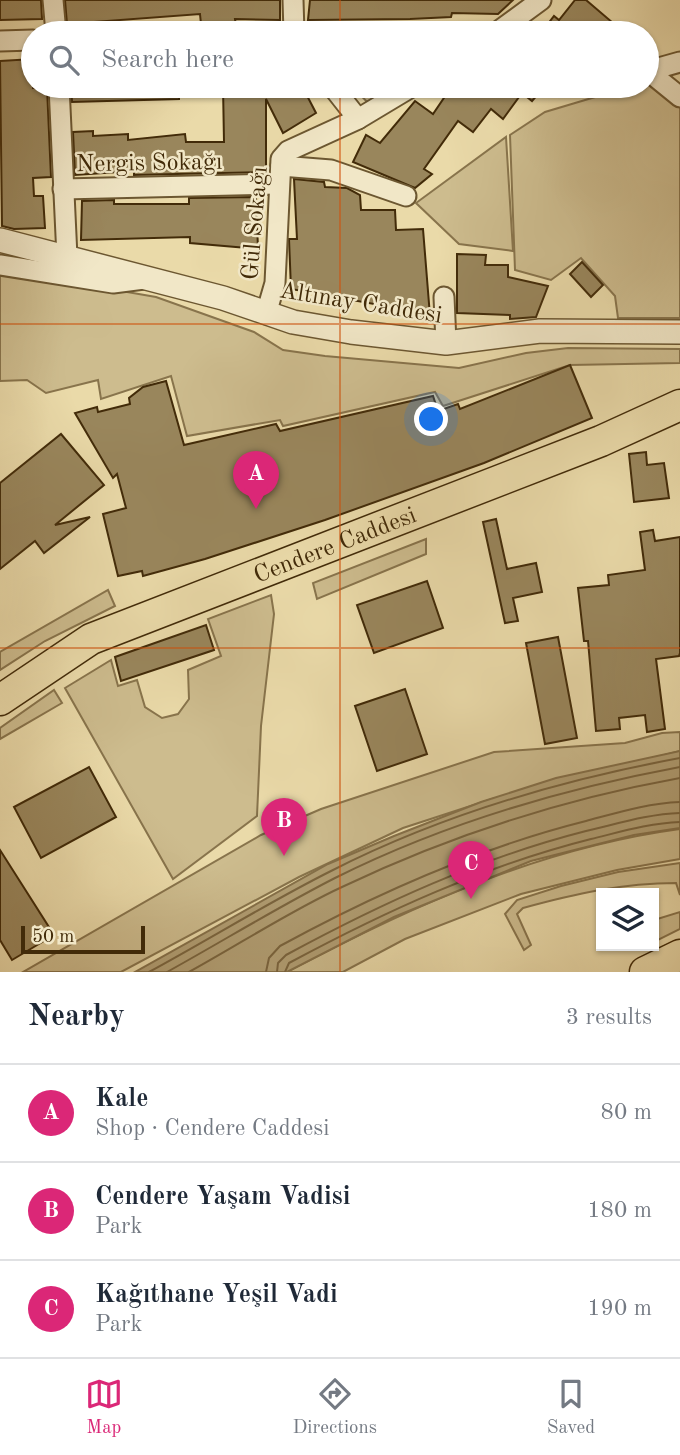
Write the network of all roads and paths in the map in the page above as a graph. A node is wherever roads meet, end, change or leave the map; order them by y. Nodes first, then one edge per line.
1 (53, 0) edge
2 (293, 0) edge
3 (541, 0) edge
4 (55, 21) edge
5 (294, 21) edge
6 (512, 21) edge
7 (21, 40) edge
8 (0, 41) edge
9 (680, 62) edge
10 (659, 68) edge
11 (659, 80) edge
12 (680, 97) edge
13 (59, 98) edge
14 (342, 98) edge
15 (392, 98) edge
16 (358, 118) junction
17 (279, 175) junction
18 (63, 189) junction
19 (406, 196) dead end
20 (0, 240) edge
21 (67, 257) junction
22 (0, 265) edge
23 (149, 279) junction
24 (444, 297) dead end
25 (266, 314) junction
26 (680, 332) edge
27 (446, 343) junction
28 (680, 405) edge
29 (0, 700) edge
30 (680, 955) edge
31 (645, 972) edge

1 - 4 street
2 - 5 street
3 - 6 street
7 - 8 street
9 - 10 street
11 - 12 street
13 - 18 street
14 - 16 street
15 - 16 street, Gül Sokağı
16 - 17 street, Gül Sokağı
17 - 18 street, Nergis Sokağı
17 - 19 street, Nergis Sokağı
17 - 25 street, Gül Sokağı
18 - 21 street
20 - 21 street, Altınay Caddesi
21 - 23 street, Altınay Caddesi
22 - 23 street
23 - 25 street, Altınay Caddesi
24 - 27 street
25 - 27 street, Altınay Caddesi
26 - 27 street, Altınay Caddesi
28 - 29 main road, Cendere Caddesi
30 - 31 main road

